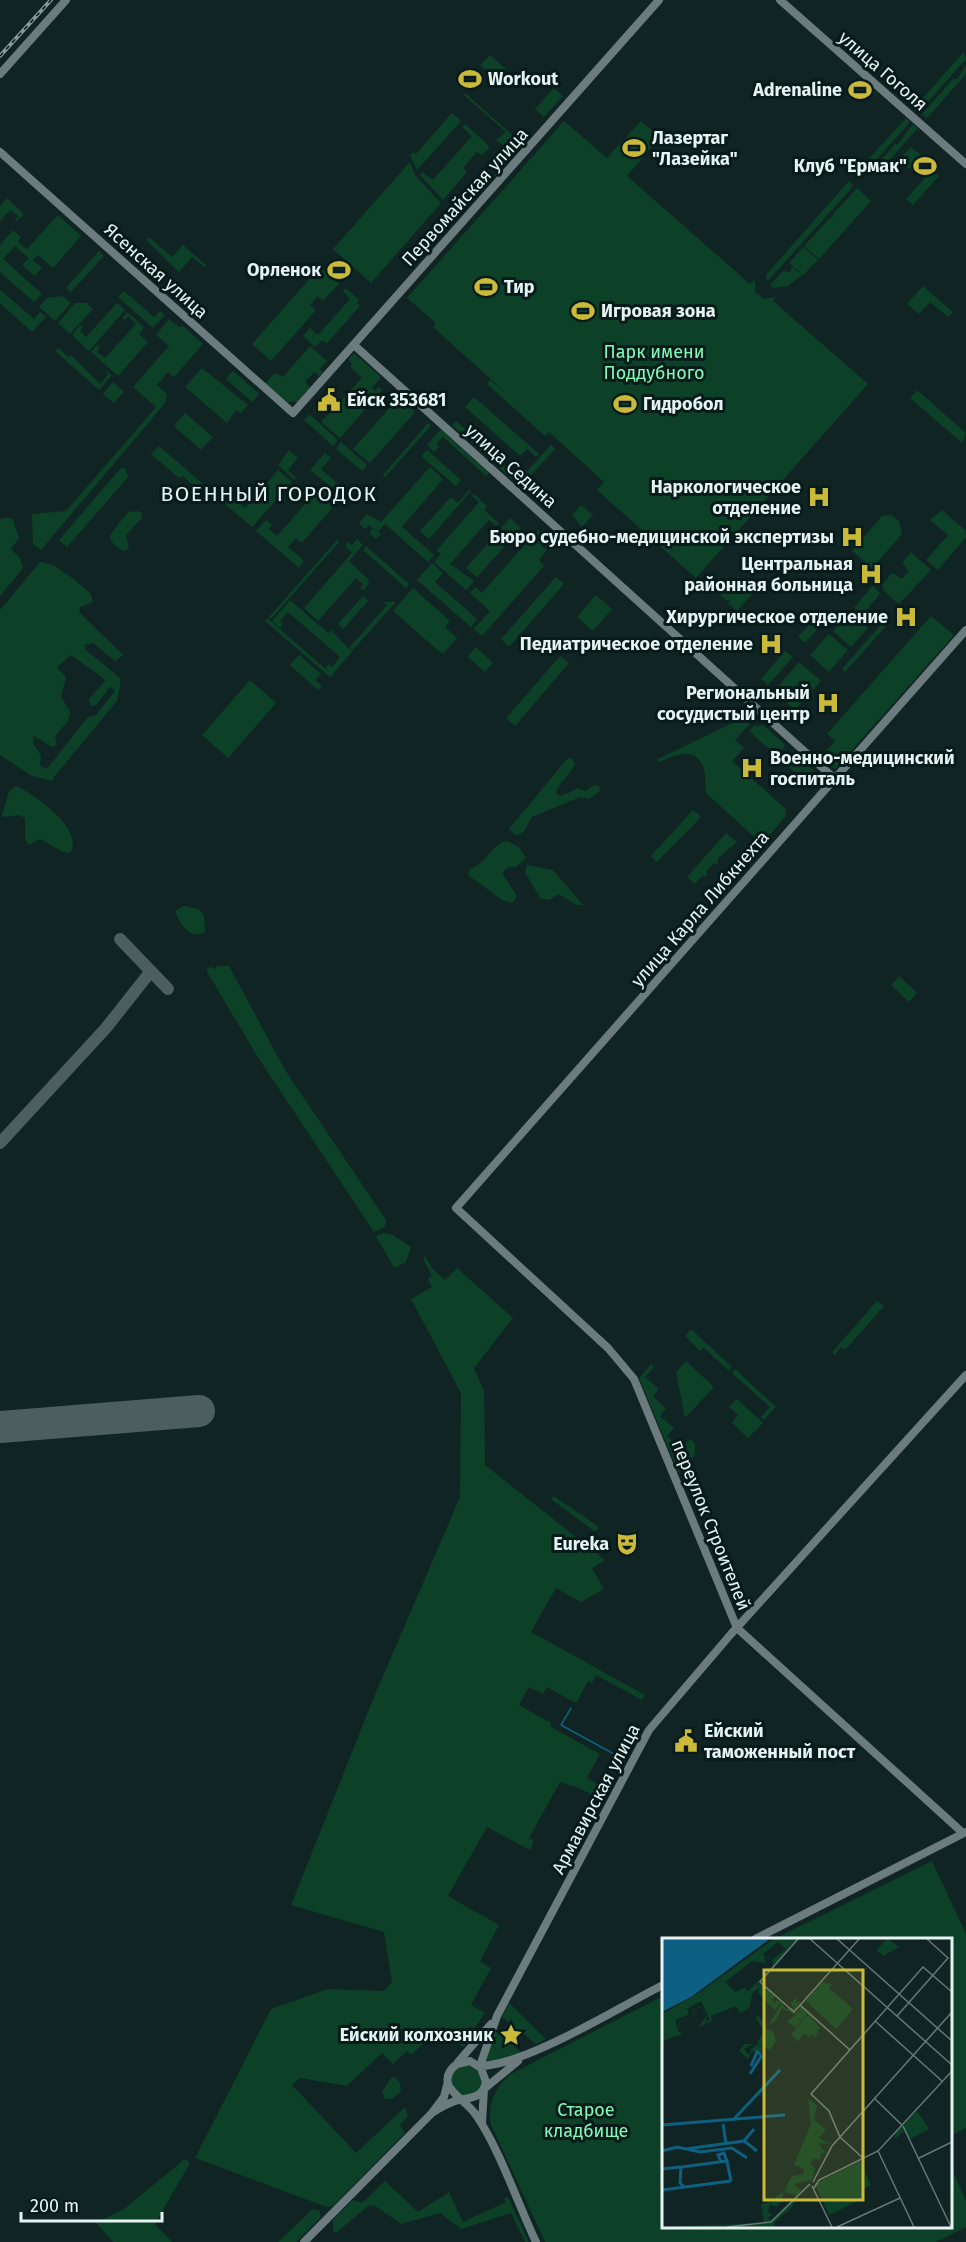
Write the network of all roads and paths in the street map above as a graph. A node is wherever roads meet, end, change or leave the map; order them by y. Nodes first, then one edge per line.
1 (66, 0) edge
2 (659, 0) edge
3 (780, 0) edge
4 (0, 74) edge
5 (0, 153) edge
6 (966, 164) edge
7 (354, 345) junction
8 (292, 413) joint
9 (966, 630) edge
10 (835, 779) junction
11 (456, 1208) joint
12 (966, 1375) edge
13 (737, 1628) junction
14 (965, 1833) edge
15 (757, 1938) edge
16 (662, 1986) edge
17 (497, 2016) junction
18 (535, 2050) junction
19 (454, 2066) junction
20 (480, 2066) junction
21 (448, 2080) junction
22 (484, 2089) junction
23 (464, 2099) junction
24 (432, 2113) junction
25 (483, 2125) junction
26 (304, 2242) edge
27 (536, 2242) edge

1 - 4 street
2 - 7 street, Первомайская улица
3 - 6 street, улица Гоголя
5 - 8 street, Ясенская улица
7 - 8 street, Первомайская улица
7 - 10 street, улица Седина
9 - 10 street, улица Карла Либкнехта
10 - 11 street, улица Карла Либкнехта
11 - 13 street, переулок Строителей
12 - 13 street, Армавирская улица
13 - 14 street, переулок Строителей
13 - 17 street, Армавирская улица
14 - 15 street
16 - 18 street
17 - 19 street, Армавирская улица
17 - 20 street, Армавирская улица
18 - 20 street
18 - 22 street
19 - 20 street
19 - 21 street
20 - 22 street
21 - 23 street
21 - 24 street
22 - 23 street
22 - 25 street
23 - 24 street
23 - 25 street
24 - 26 street
25 - 27 street

